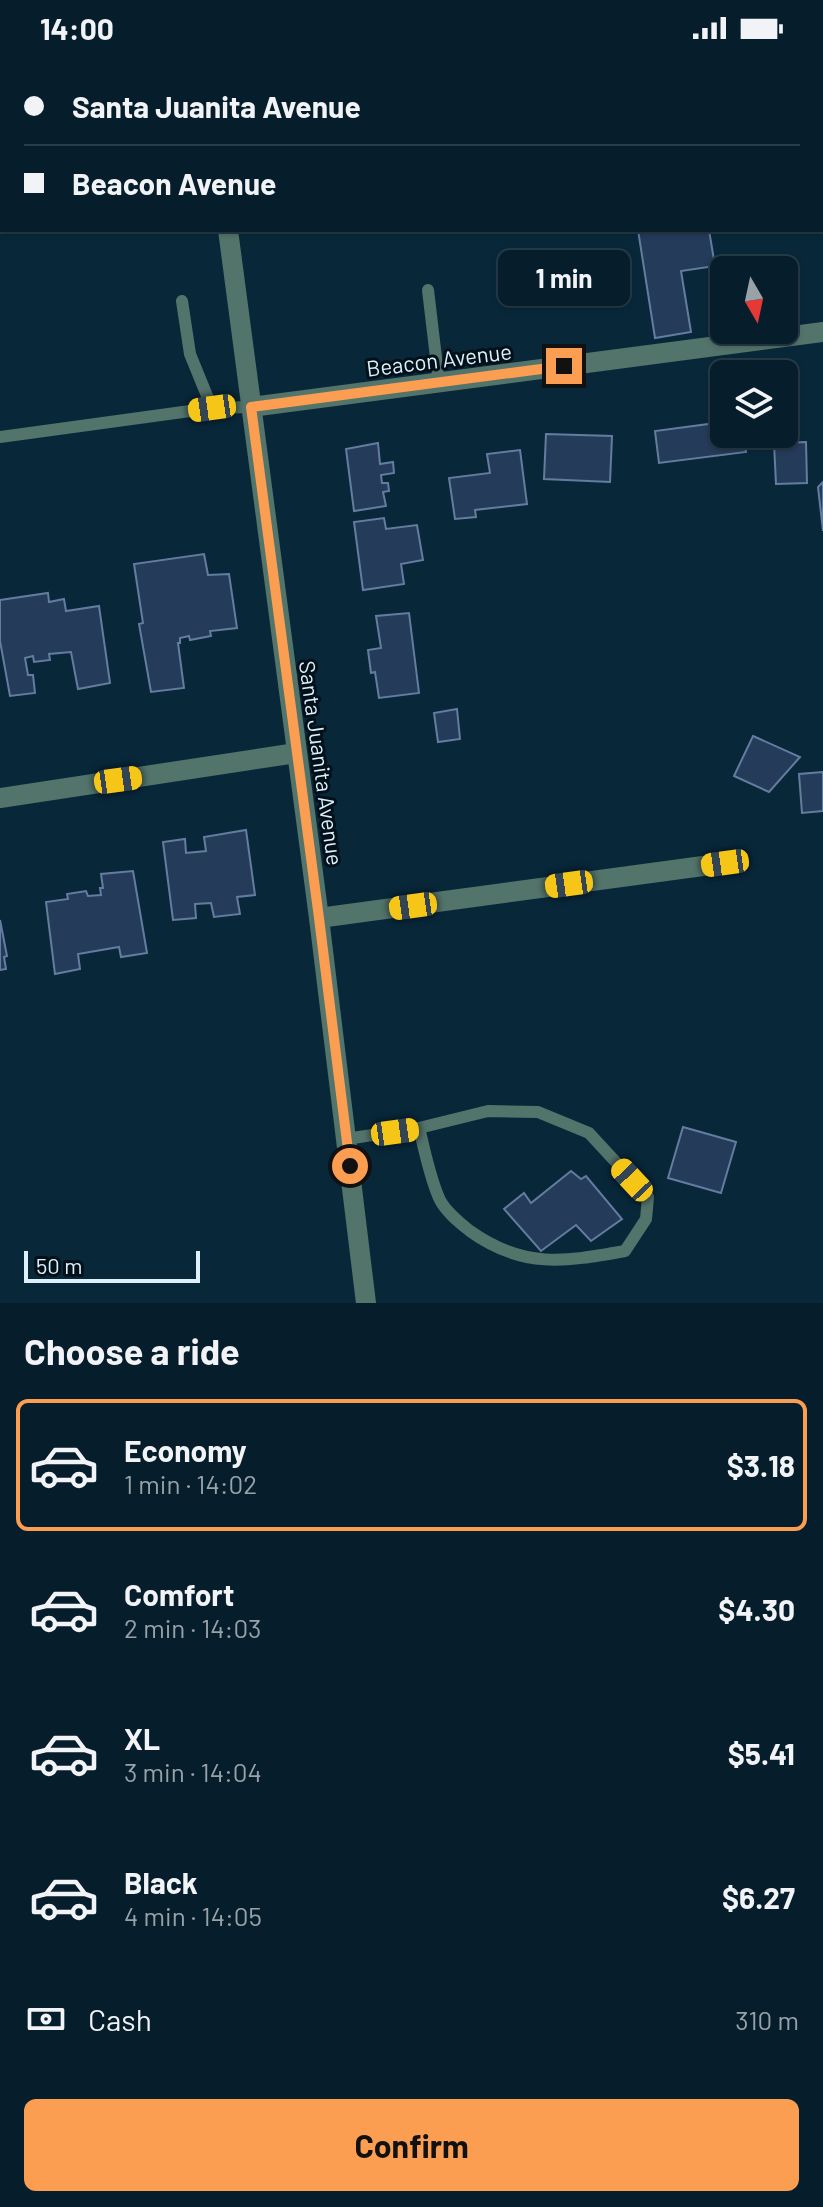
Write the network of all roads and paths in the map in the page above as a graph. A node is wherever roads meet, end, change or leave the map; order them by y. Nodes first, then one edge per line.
1 (228, 232) edge
2 (428, 290) dead end
3 (182, 301) dead end
4 (823, 332) edge
5 (439, 383) junction
6 (251, 407) junction
7 (212, 408) junction
8 (0, 437) edge
9 (296, 753) junction
10 (0, 798) edge
11 (725, 863) dead end
12 (319, 918) junction
13 (419, 1128) junction
14 (346, 1139) junction
15 (366, 1303) edge

1 - 6 street, Santa Juanita Avenue
2 - 5 lane
3 - 7 lane
4 - 5 street, Beacon Avenue
5 - 6 street, Beacon Avenue
6 - 7 lane
6 - 9 street, Santa Juanita Avenue
7 - 8 lane
9 - 10 street
9 - 12 street, Santa Juanita Avenue
11 - 12 street
12 - 14 street, Santa Juanita Avenue
13 - 13 lane
13 - 14 lane
14 - 15 street, Santa Juanita Avenue

